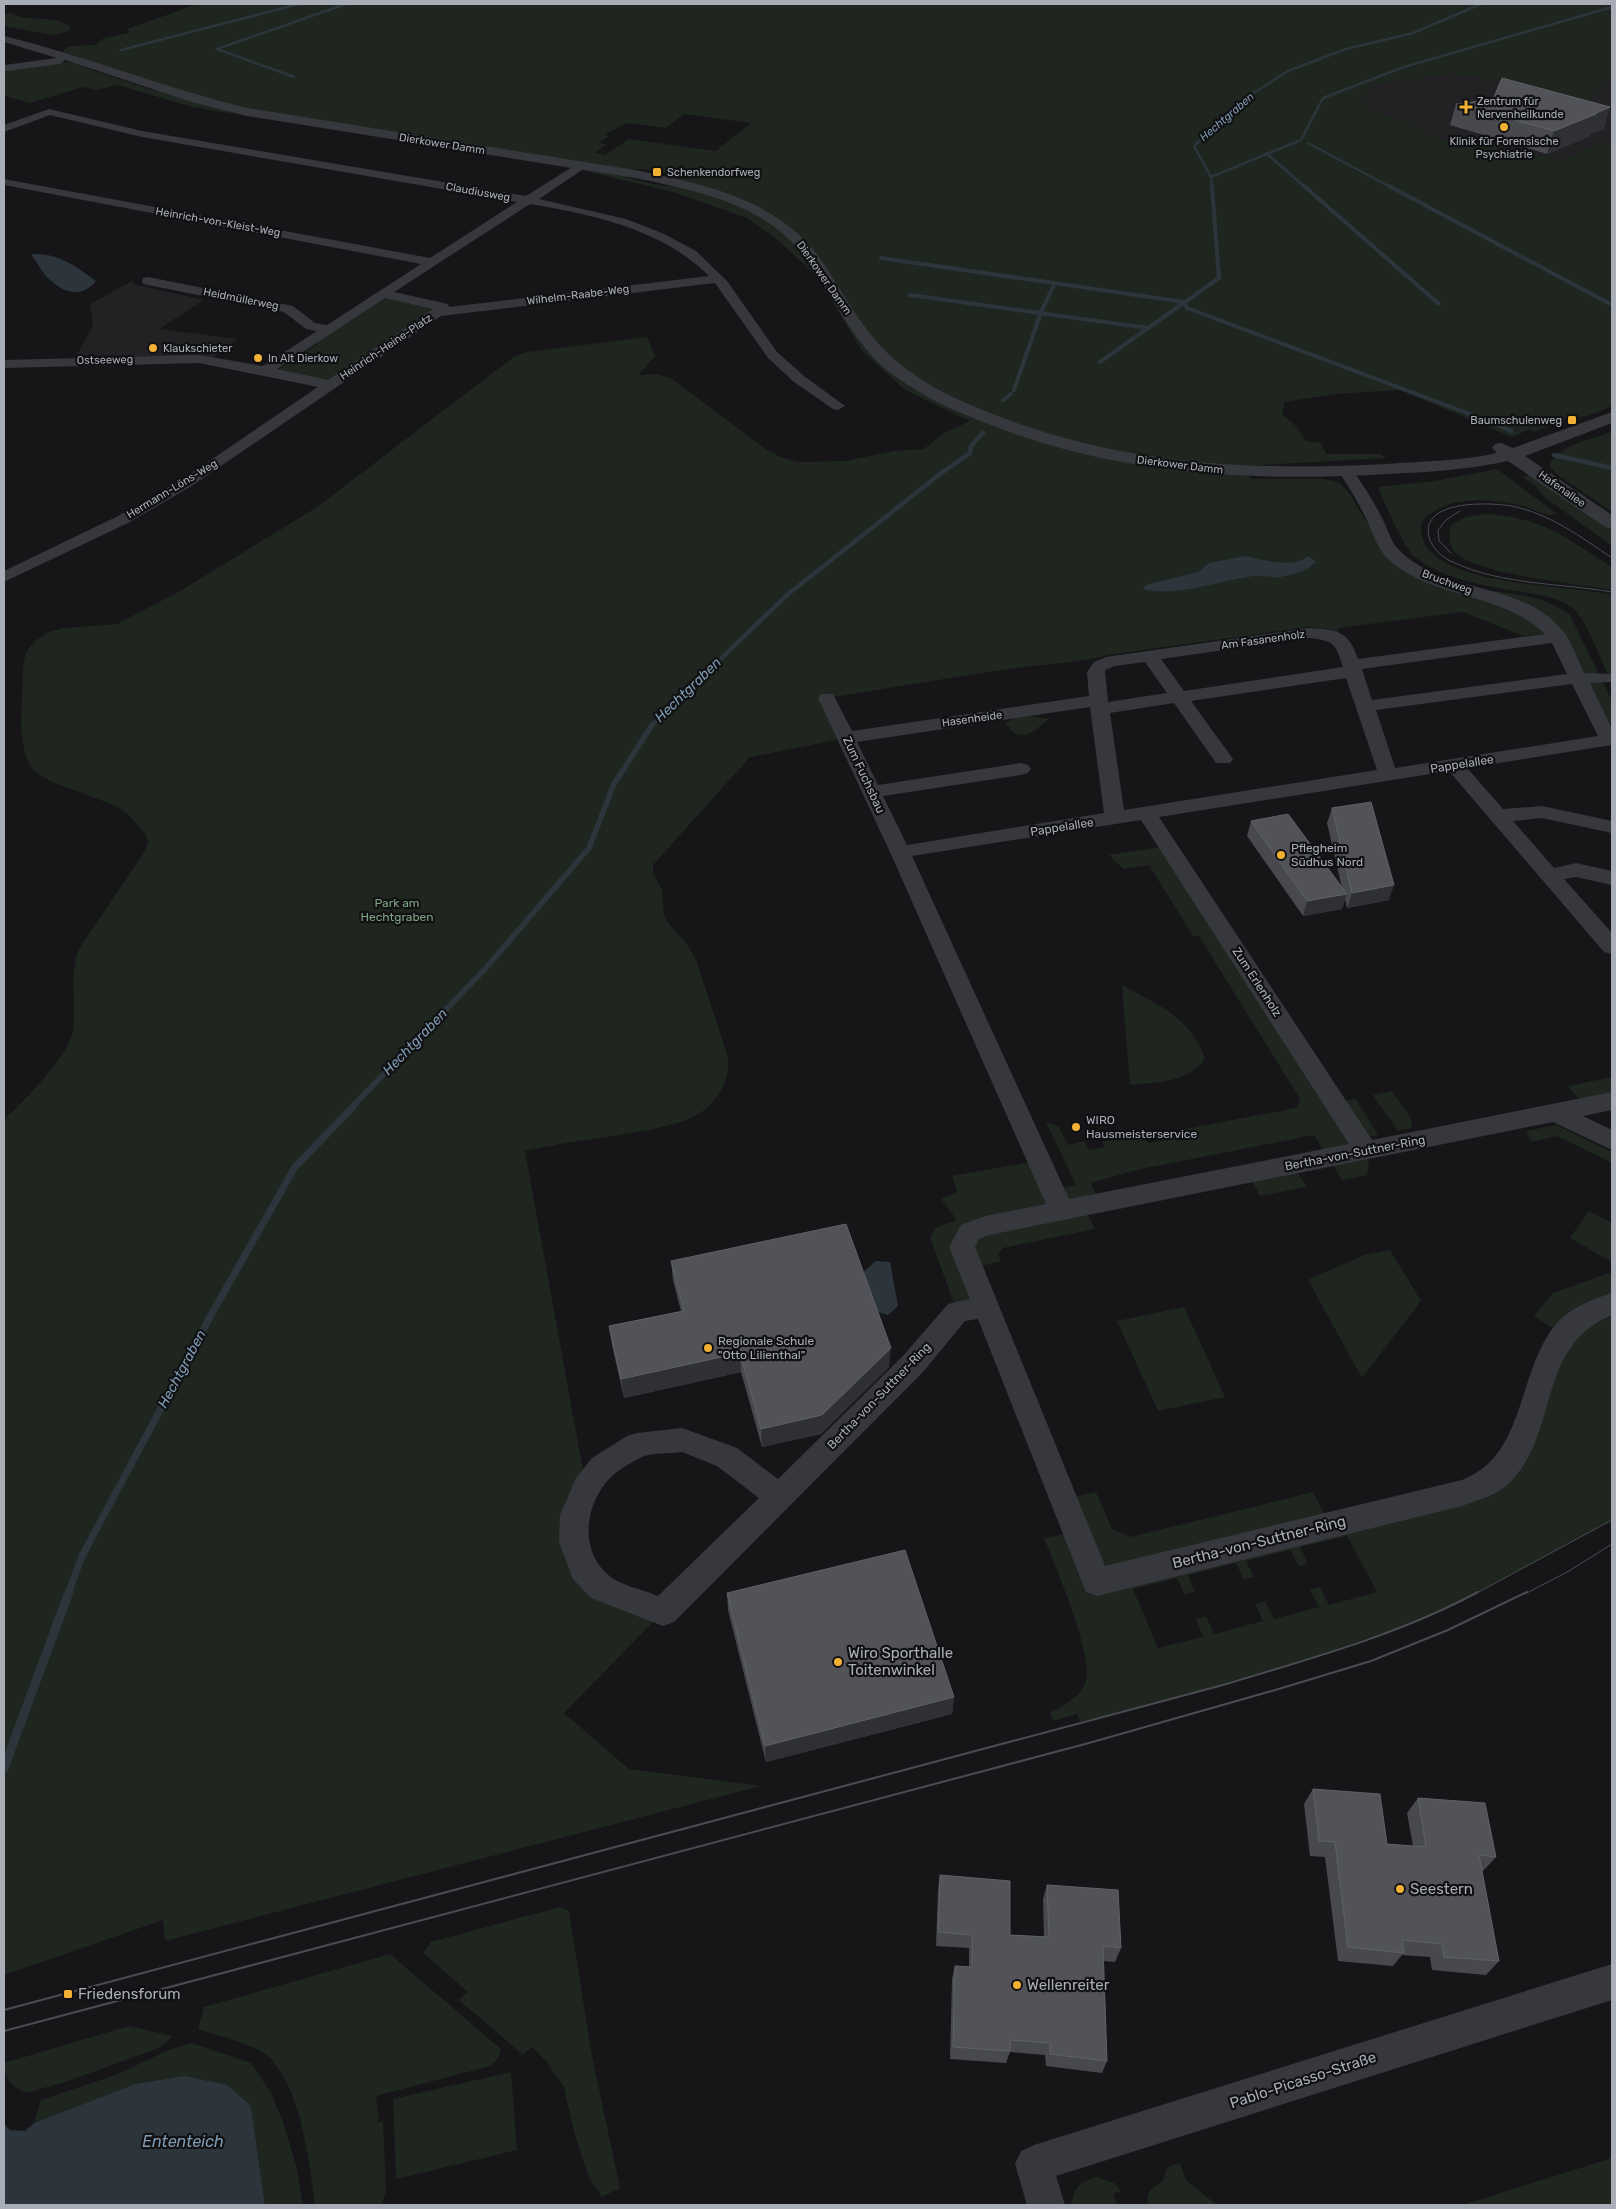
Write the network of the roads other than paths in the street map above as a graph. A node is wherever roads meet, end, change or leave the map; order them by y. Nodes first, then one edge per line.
1 (4, 40) edge
2 (49, 52) junction
3 (77, 60) junction
4 (5, 68) edge
5 (4, 129) edge
6 (582, 166) junction
7 (4, 182) edge
8 (528, 200) junction
9 (433, 262) junction
10 (718, 279) junction
11 (148, 281) dead end
12 (383, 294) junction
13 (437, 312) junction
14 (329, 329) junction
15 (4, 364) edge
16 (265, 371) junction
17 (330, 385) junction
18 (838, 406) dead end
19 (1612, 417) edge
20 (1506, 451) junction
21 (1346, 471) junction
22 (1612, 523) edge
23 (4, 577) edge
24 (1558, 637) junction
25 (1150, 656) junction
26 (1353, 668) junction
27 (1576, 678) junction
28 (1606, 678) dead end
29 (1180, 697) junction
30 (827, 698) dead end
31 (1099, 705) junction
32 (1366, 706) junction
33 (846, 738) junction
34 (1612, 739) edge
35 (1223, 759) dead end
36 (1454, 765) junction
37 (1022, 769) dead end
38 (1388, 775) junction
39 (872, 792) junction
40 (1147, 814) junction
41 (1498, 816) junction
42 (1115, 819) junction
43 (1612, 827) edge
44 (900, 852) junction
45 (1550, 875) junction
46 (1612, 878) edge
47 (1612, 947) edge
48 (1612, 1101) edge
49 (1554, 1112) junction
50 (1612, 1141) edge
51 (1366, 1151) junction
52 (1062, 1211) junction
53 (1612, 1304) edge
54 (986, 1306) junction
55 (779, 1499) junction
56 (1612, 1982) edge
57 (1046, 2205) edge

1 - 2 street, Dierkower Damm
2 - 3 street, Dierkower Damm
2 - 4 street
3 - 4 street
3 - 6 street, Dierkower Damm
5 - 8 street, Claudiusweg
6 - 8 street
6 - 21 street, Dierkower Damm
7 - 9 street, Heinrich-von-Kleist-Weg
8 - 9 street
8 - 10 street, Claudiusweg
9 - 12 street
10 - 13 street, Wilhelm-Raabe-Weg
10 - 18 street, Claudiusweg
11 - 14 street, Heidmüllerweg
12 - 13 street, Heinrich-Heine-Platz
12 - 14 street
13 - 17 street, Heinrich-Heine-Platz
14 - 16 street
15 - 16 street, Ostseeweg
16 - 17 street, Heinrich-Heine-Platz
17 - 23 street, Hermann-Löns-Weg
19 - 20 street, Dierkower Damm
20 - 21 street, Dierkower Damm
20 - 22 street, Hafenallee
21 - 24 street, Bruchweg
24 - 26 street
24 - 27 street, Bruchweg
25 - 26 street, Am Fasanenholz
25 - 29 street
25 - 31 street, Am Fasanenholz
26 - 29 street
26 - 32 street, Am Fasanenholz
27 - 28 street
27 - 32 street
27 - 34 street, Bruchweg
29 - 31 street
29 - 35 street
30 - 33 street, Zum Fuchsbau
31 - 33 street, Hasenheide
31 - 42 street, Am Fasanenholz
32 - 38 street, Am Fasanenholz
33 - 39 street, Zum Fuchsbau
34 - 36 street, Pappelallee
36 - 38 street, Pappelallee
36 - 41 street
37 - 39 street
38 - 40 street, Pappelallee
39 - 44 street, Zum Fuchsbau
40 - 42 street, Pappelallee
40 - 51 street, Zum Erlenholz
41 - 43 street
41 - 45 street
42 - 44 street, Pappelallee
44 - 52 street
45 - 46 street
45 - 47 street
48 - 49 street, Bertha-von-Suttner-Ring
49 - 50 street
49 - 51 street, Bertha-von-Suttner-Ring
51 - 52 street, Bertha-von-Suttner-Ring
52 - 54 street, Bertha-von-Suttner-Ring
53 - 54 street, Bertha-von-Suttner-Ring
54 - 55 street, Bertha-von-Suttner-Ring
55 - 55 street, Bertha-von-Suttner-Ring
56 - 57 street, Pablo-Picasso-Straße

